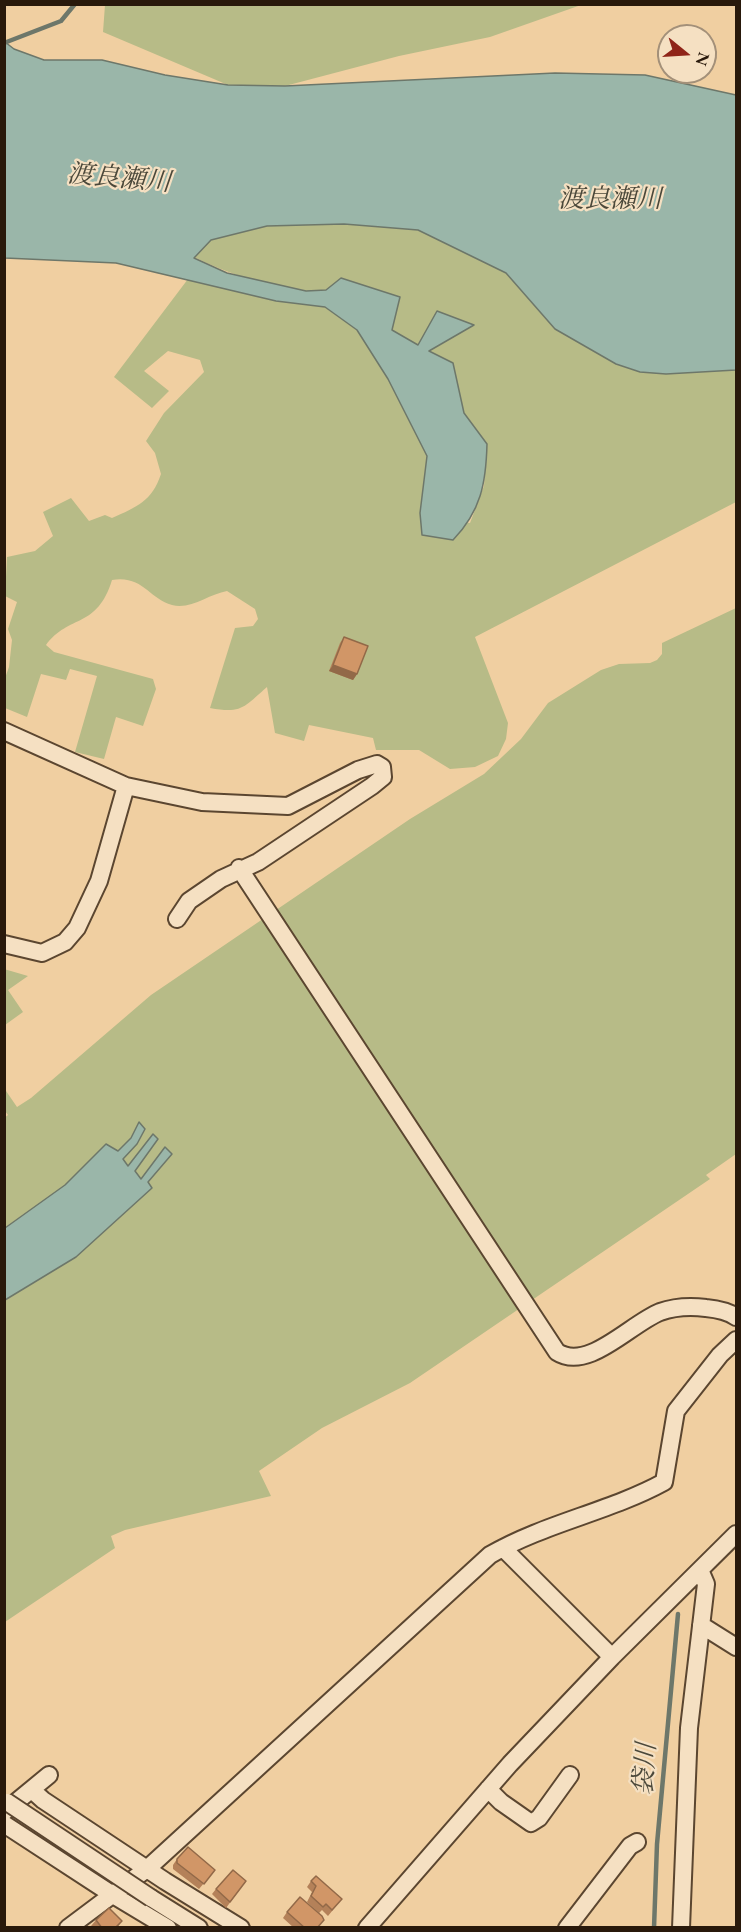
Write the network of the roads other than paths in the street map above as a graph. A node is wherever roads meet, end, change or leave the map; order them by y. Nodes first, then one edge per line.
1 (4, 731) edge
2 (126, 786) junction
3 (243, 875) junction
4 (177, 919) dead end
5 (4, 944) edge
6 (736, 1317) edge
7 (736, 1340) edge
8 (736, 1534) edge
9 (503, 1548) junction
10 (700, 1570) junction
11 (701, 1625) junction
12 (736, 1647) edge
13 (612, 1657) junction
14 (49, 1775) dead end
15 (570, 1775) dead end
16 (488, 1789) junction
17 (33, 1791) junction
18 (5, 1805) edge
19 (4, 1824) edge
20 (637, 1842) dead end
21 (146, 1870) junction
22 (113, 1895) junction
23 (68, 1928) edge
24 (168, 1928) edge
25 (199, 1928) edge
26 (241, 1928) edge
27 (367, 1928) edge
28 (567, 1928) edge
29 (681, 1928) edge

1 - 2 street
2 - 3 street
2 - 5 street
3 - 4 street
3 - 6 street
7 - 9 street
8 - 10 street
9 - 13 street
9 - 21 street
10 - 11 street
10 - 13 street
11 - 12 street
11 - 29 street
13 - 16 street
14 - 17 street
15 - 16 street
16 - 27 street
17 - 18 street
17 - 21 street
18 - 25 street, bridge
19 - 22 street
20 - 28 street
21 - 22 street
21 - 26 street
22 - 23 street
22 - 24 street

